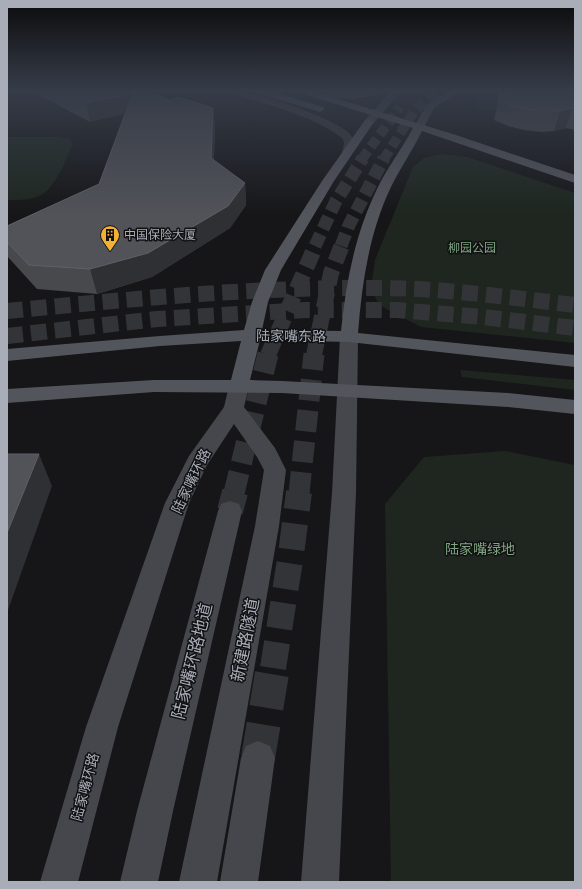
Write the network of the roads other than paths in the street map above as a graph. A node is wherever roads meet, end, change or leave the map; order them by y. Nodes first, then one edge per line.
1 (342, 132) edge
2 (362, 132) edge
3 (416, 132) edge
4 (435, 132) edge
5 (348, 152) junction
6 (575, 179) edge
7 (251, 335) junction
8 (349, 337) junction
9 (7, 355) edge
10 (575, 361) edge
11 (347, 389) junction
12 (7, 396) edge
13 (236, 397) junction
14 (575, 407) edge
15 (230, 511) tunnel mouth
16 (258, 758) tunnel mouth
17 (59, 882) edge
18 (139, 882) edge
19 (198, 882) edge
20 (239, 882) edge
21 (320, 882) edge

1 - 5 street
2 - 5 main road, 陆家嘴环路
3 - 8 main road
4 - 6 main road
5 - 7 main road, 陆家嘴环路
7 - 8 main road, 陆家嘴东路
7 - 9 main road, 陆家嘴东路
7 - 13 main road, 陆家嘴环路
8 - 10 main road, 陆家嘴东路
8 - 11 main road
11 - 13 main road
11 - 14 main road
11 - 21 main road
12 - 13 main road
13 - 17 main road, 陆家嘴环路
13 - 19 main road, 新建路隧道
15 - 18 main road, 陆家嘴环路地道
16 - 20 main road

